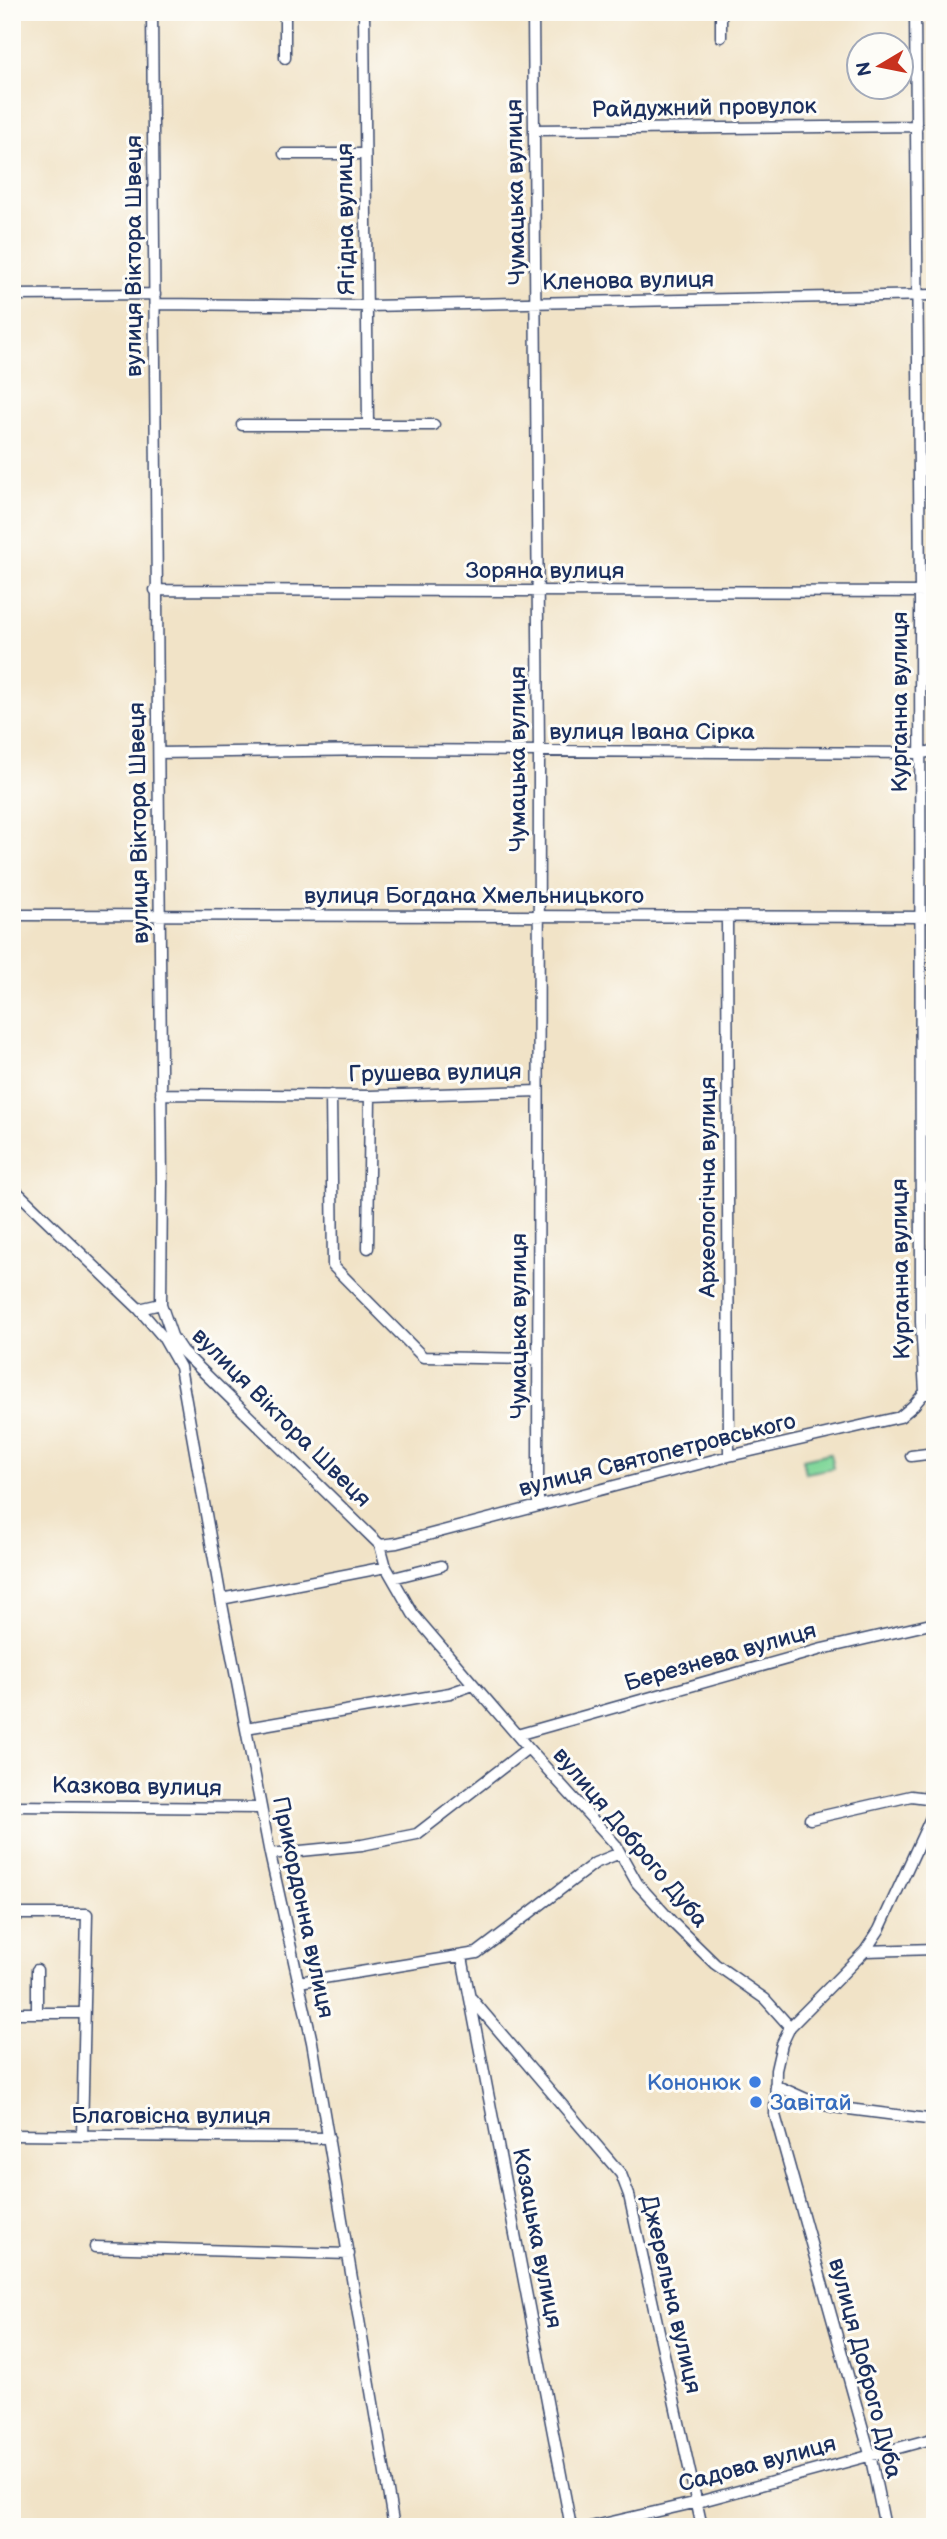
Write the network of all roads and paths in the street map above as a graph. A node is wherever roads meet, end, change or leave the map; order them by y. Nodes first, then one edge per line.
1 (152, 12) edge
2 (285, 12) edge
3 (365, 12) edge
4 (533, 12) edge
5 (721, 12) edge
6 (915, 12) edge
7 (722, 37) dead end
8 (285, 58) dead end
9 (917, 126) junction
10 (535, 130) junction
11 (284, 154) dead end
12 (364, 154) junction
13 (12, 295) edge
14 (935, 295) edge
15 (916, 296) junction
16 (155, 299) junction
17 (537, 303) junction
18 (368, 306) junction
19 (242, 425) dead end
20 (368, 425) junction
21 (434, 425) dead end
22 (155, 590) junction
23 (538, 591) junction
24 (920, 592) junction
25 (935, 592) edge
26 (539, 751) junction
27 (935, 751) edge
28 (159, 753) junction
29 (921, 753) junction
30 (12, 915) edge
31 (160, 915) junction
32 (538, 916) junction
33 (727, 917) junction
34 (920, 917) junction
35 (935, 917) edge
36 (538, 1091) junction
37 (161, 1094) junction
38 (331, 1095) junction
39 (370, 1096) junction
40 (12, 1187) edge
41 (368, 1248) dead end
42 (161, 1304) junction
43 (139, 1309) junction
44 (538, 1359) junction
45 (930, 1394) edge
46 (935, 1454) edge
47 (729, 1456) junction
48 (911, 1456) dead end
49 (538, 1505) junction
50 (380, 1545) junction
51 (441, 1566) dead end
52 (386, 1567) junction
53 (393, 1578) junction
54 (221, 1599) junction
55 (935, 1623) edge
56 (473, 1685) junction
57 (246, 1728) junction
58 (517, 1735) junction
59 (528, 1748) junction
60 (935, 1798) edge
61 (12, 1806) edge
62 (261, 1808) junction
63 (935, 1809) edge
64 (810, 1819) dead end
65 (620, 1853) junction
66 (270, 1854) junction
67 (12, 1914) edge
68 (935, 1949) edge
69 (864, 1951) junction
70 (462, 1957) junction
71 (37, 1970) dead end
72 (299, 1982) junction
73 (471, 1998) junction
74 (12, 2013) edge
75 (37, 2013) junction
76 (84, 2013) junction
77 (790, 2027) junction
78 (775, 2085) junction
79 (935, 2120) edge
80 (12, 2135) edge
81 (82, 2136) junction
82 (329, 2138) junction
83 (95, 2247) dead end
84 (349, 2254) junction
85 (935, 2438) edge
86 (870, 2454) junction
87 (698, 2502) junction
88 (394, 2527) edge
89 (571, 2527) edge
90 (590, 2527) edge
91 (702, 2527) edge
92 (885, 2527) edge

1 - 16 street, вулиця Віктора Швеця
2 - 8 street
3 - 12 street, Ягідна вулиця
4 - 10 street, Чумацька вулиця
5 - 7 street
6 - 9 street, Курганна вулиця
9 - 10 street, Райдужний провулок
9 - 15 street, Курганна вулиця
10 - 17 street, Чумацька вулиця
11 - 12 street
12 - 18 street, Ягідна вулиця
13 - 16 street, Кленова вулиця
14 - 15 street, Кленова вулиця
15 - 17 street, Кленова вулиця
15 - 24 street, Курганна вулиця
16 - 18 street, Кленова вулиця
16 - 22 street, вулиця Віктора Швеця
17 - 18 street, Кленова вулиця
17 - 23 street, Чумацька вулиця
18 - 20 street, Ягідна вулиця
19 - 20 street
20 - 21 street
22 - 23 street, Зоряна вулиця
22 - 28 street, вулиця Віктора Швеця
23 - 24 street, Зоряна вулиця
23 - 26 street, Чумацька вулиця
24 - 25 street, Зоряна вулиця
24 - 29 street, Курганна вулиця
26 - 28 street, вулиця Івана Сірка
26 - 29 street, вулиця Івана Сірка
26 - 32 street, Чумацька вулиця
27 - 29 street, вулиця Івана Сірка
28 - 31 street, вулиця Віктора Швеця
29 - 34 street, Курганна вулиця
30 - 31 street, вулиця Богдана Хмельницького
31 - 32 street, вулиця Богдана Хмельницького
31 - 37 street, вулиця Віктора Швеця
32 - 33 street, вулиця Богдана Хмельницького
32 - 36 street, Чумацька вулиця
33 - 34 street, вулиця Богдана Хмельницького
33 - 47 street, Археологічна вулиця
34 - 35 street, вулиця Богдана Хмельницького
34 - 45 street, Курганна вулиця
36 - 39 street, Грушева вулиця
36 - 44 street, Чумацька вулиця
37 - 38 street, Грушева вулиця
37 - 42 street, вулиця Віктора Швеця
38 - 39 street, Грушева вулиця
38 - 44 street, Грушева вулиця
39 - 41 street
40 - 43 street, Прикордонна вулиця
42 - 43 street
42 - 50 street, вулиця Віктора Швеця
43 - 54 street, Прикордонна вулиця
44 - 49 street, Чумацька вулиця
45 - 47 street, вулиця Святопетровського
46 - 48 street
47 - 49 street, вулиця Святопетровського
49 - 50 street, вулиця Святопетровського
50 - 52 street, вулиця Доброго Дуба
51 - 53 street
52 - 53 street, вулиця Доброго Дуба
52 - 54 street
53 - 56 street, вулиця Доброго Дуба
54 - 57 street, Прикордонна вулиця
55 - 58 street, Березнева вулиця
56 - 57 street
56 - 58 street, вулиця Доброго Дуба
57 - 62 street, Прикордонна вулиця
58 - 59 street, вулиця Доброго Дуба
59 - 65 street, вулиця Доброго Дуба
59 - 66 street
60 - 64 street
61 - 62 street, Казкова вулиця
62 - 66 street, Прикордонна вулиця
63 - 69 street
65 - 70 street
65 - 77 street, вулиця Доброго Дуба
66 - 72 street, Прикордонна вулиця
67 - 76 street
68 - 69 street
69 - 77 street
70 - 72 street
70 - 73 street, Козацька вулиця
71 - 75 street
72 - 82 street, Прикордонна вулиця
73 - 87 street, Джерельна вулиця
73 - 89 street, Козацька вулиця
74 - 75 street
75 - 76 street
76 - 81 street
77 - 78 street, вулиця Доброго Дуба
78 - 79 street
78 - 86 street, вулиця Доброго Дуба
80 - 81 street, Благовісна вулиця
81 - 82 street, Благовісна вулиця
82 - 84 street, Прикордонна вулиця
83 - 84 street
84 - 88 street, Прикордонна вулиця
85 - 86 street, Садова вулиця
86 - 87 street, Садова вулиця
86 - 92 street, вулиця Доброго Дуба
87 - 90 street, Садова вулиця
87 - 91 street, Джерельна вулиця

